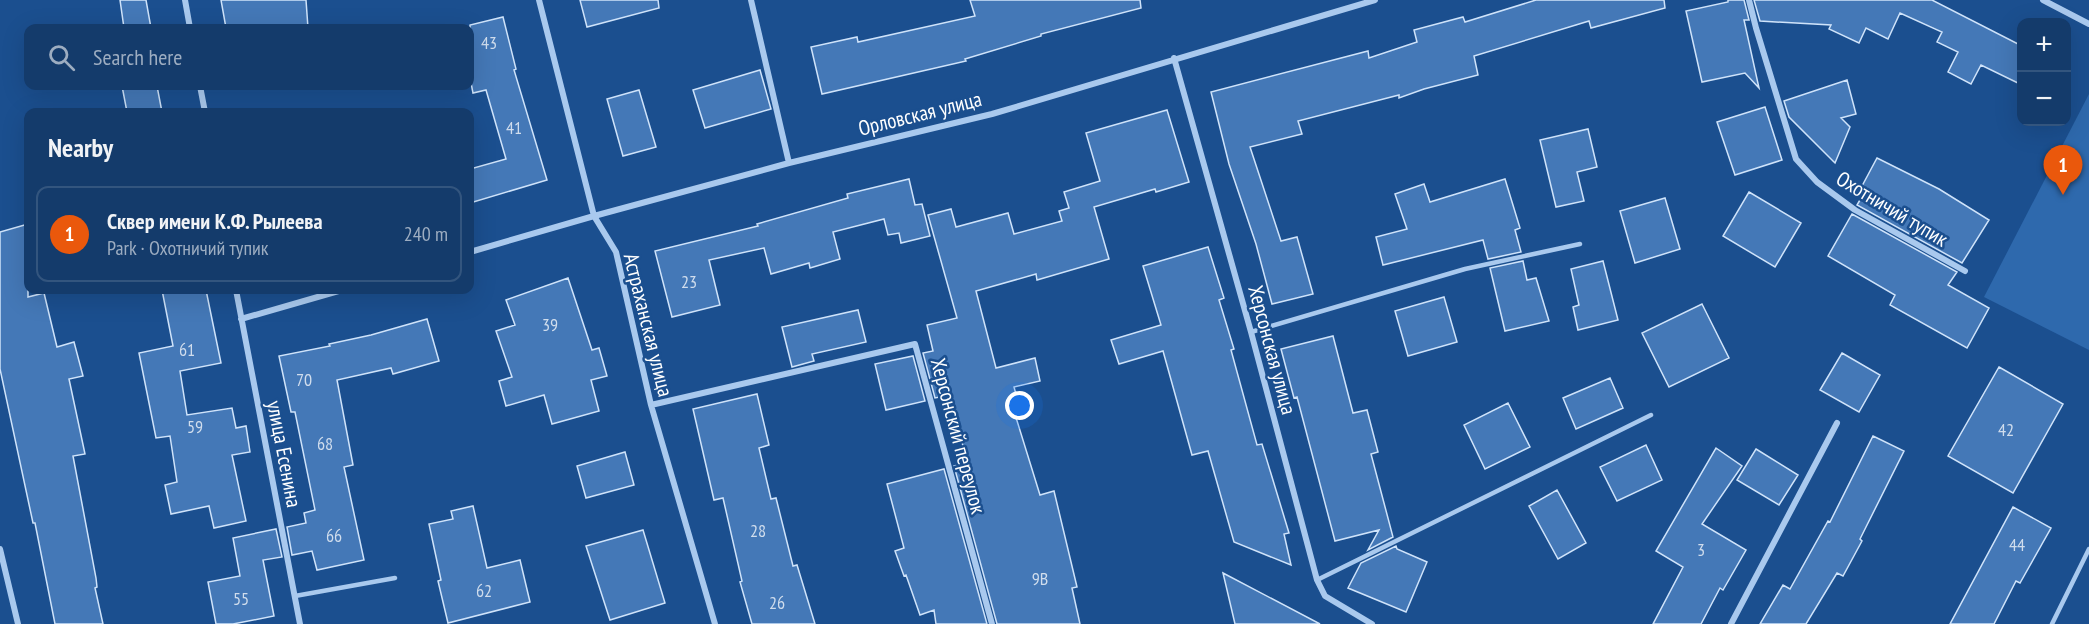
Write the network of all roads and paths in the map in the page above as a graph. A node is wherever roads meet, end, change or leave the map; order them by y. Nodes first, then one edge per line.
1 (185, 0) edge
2 (539, 0) edge
3 (751, 0) edge
4 (1375, 0) edge
5 (1749, 0) edge
6 (2043, 0) edge
7 (189, 24) edge
8 (2089, 24) edge
9 (1174, 58) junction
10 (201, 90) edge
11 (204, 108) edge
12 (789, 164) junction
13 (594, 216) junction
14 (1580, 244) dead end
15 (474, 251) edge
16 (1965, 271) dead end
17 (237, 294) edge
18 (328, 294) edge
19 (242, 319) junction
20 (1251, 332) junction
21 (651, 405) junction
22 (1651, 415) dead end
23 (1837, 423) dead end
24 (0, 549) edge
25 (2089, 549) edge
26 (395, 578) dead end
27 (1317, 580) junction
28 (295, 596) junction
29 (18, 624) edge
30 (300, 624) edge
31 (715, 624) edge
32 (992, 624) edge
33 (1372, 624) edge
34 (1731, 624) edge
35 (2052, 624) edge

1 - 7 street
2 - 13 street, Астраханская улица
3 - 12 street
4 - 9 street, Орловская улица
5 - 16 street, Охотничий тупик
6 - 8 street
9 - 12 street, Орловская улица
9 - 20 street, Херсонская улица
10 - 11 street
12 - 13 street, Орловская улица
13 - 15 street, Орловская улица
13 - 21 street, Астраханская улица
14 - 20 lane
17 - 19 street, улица Есенина
18 - 19 street
19 - 28 street, улица Есенина
20 - 27 street, Херсонская улица
21 - 31 street, Астраханская улица
21 - 32 street, Херсонский переулок
22 - 27 lane
23 - 34 street
24 - 29 street
25 - 35 lane
26 - 28 lane
27 - 33 street, Херсонская улица
28 - 30 street, улица Есенина

